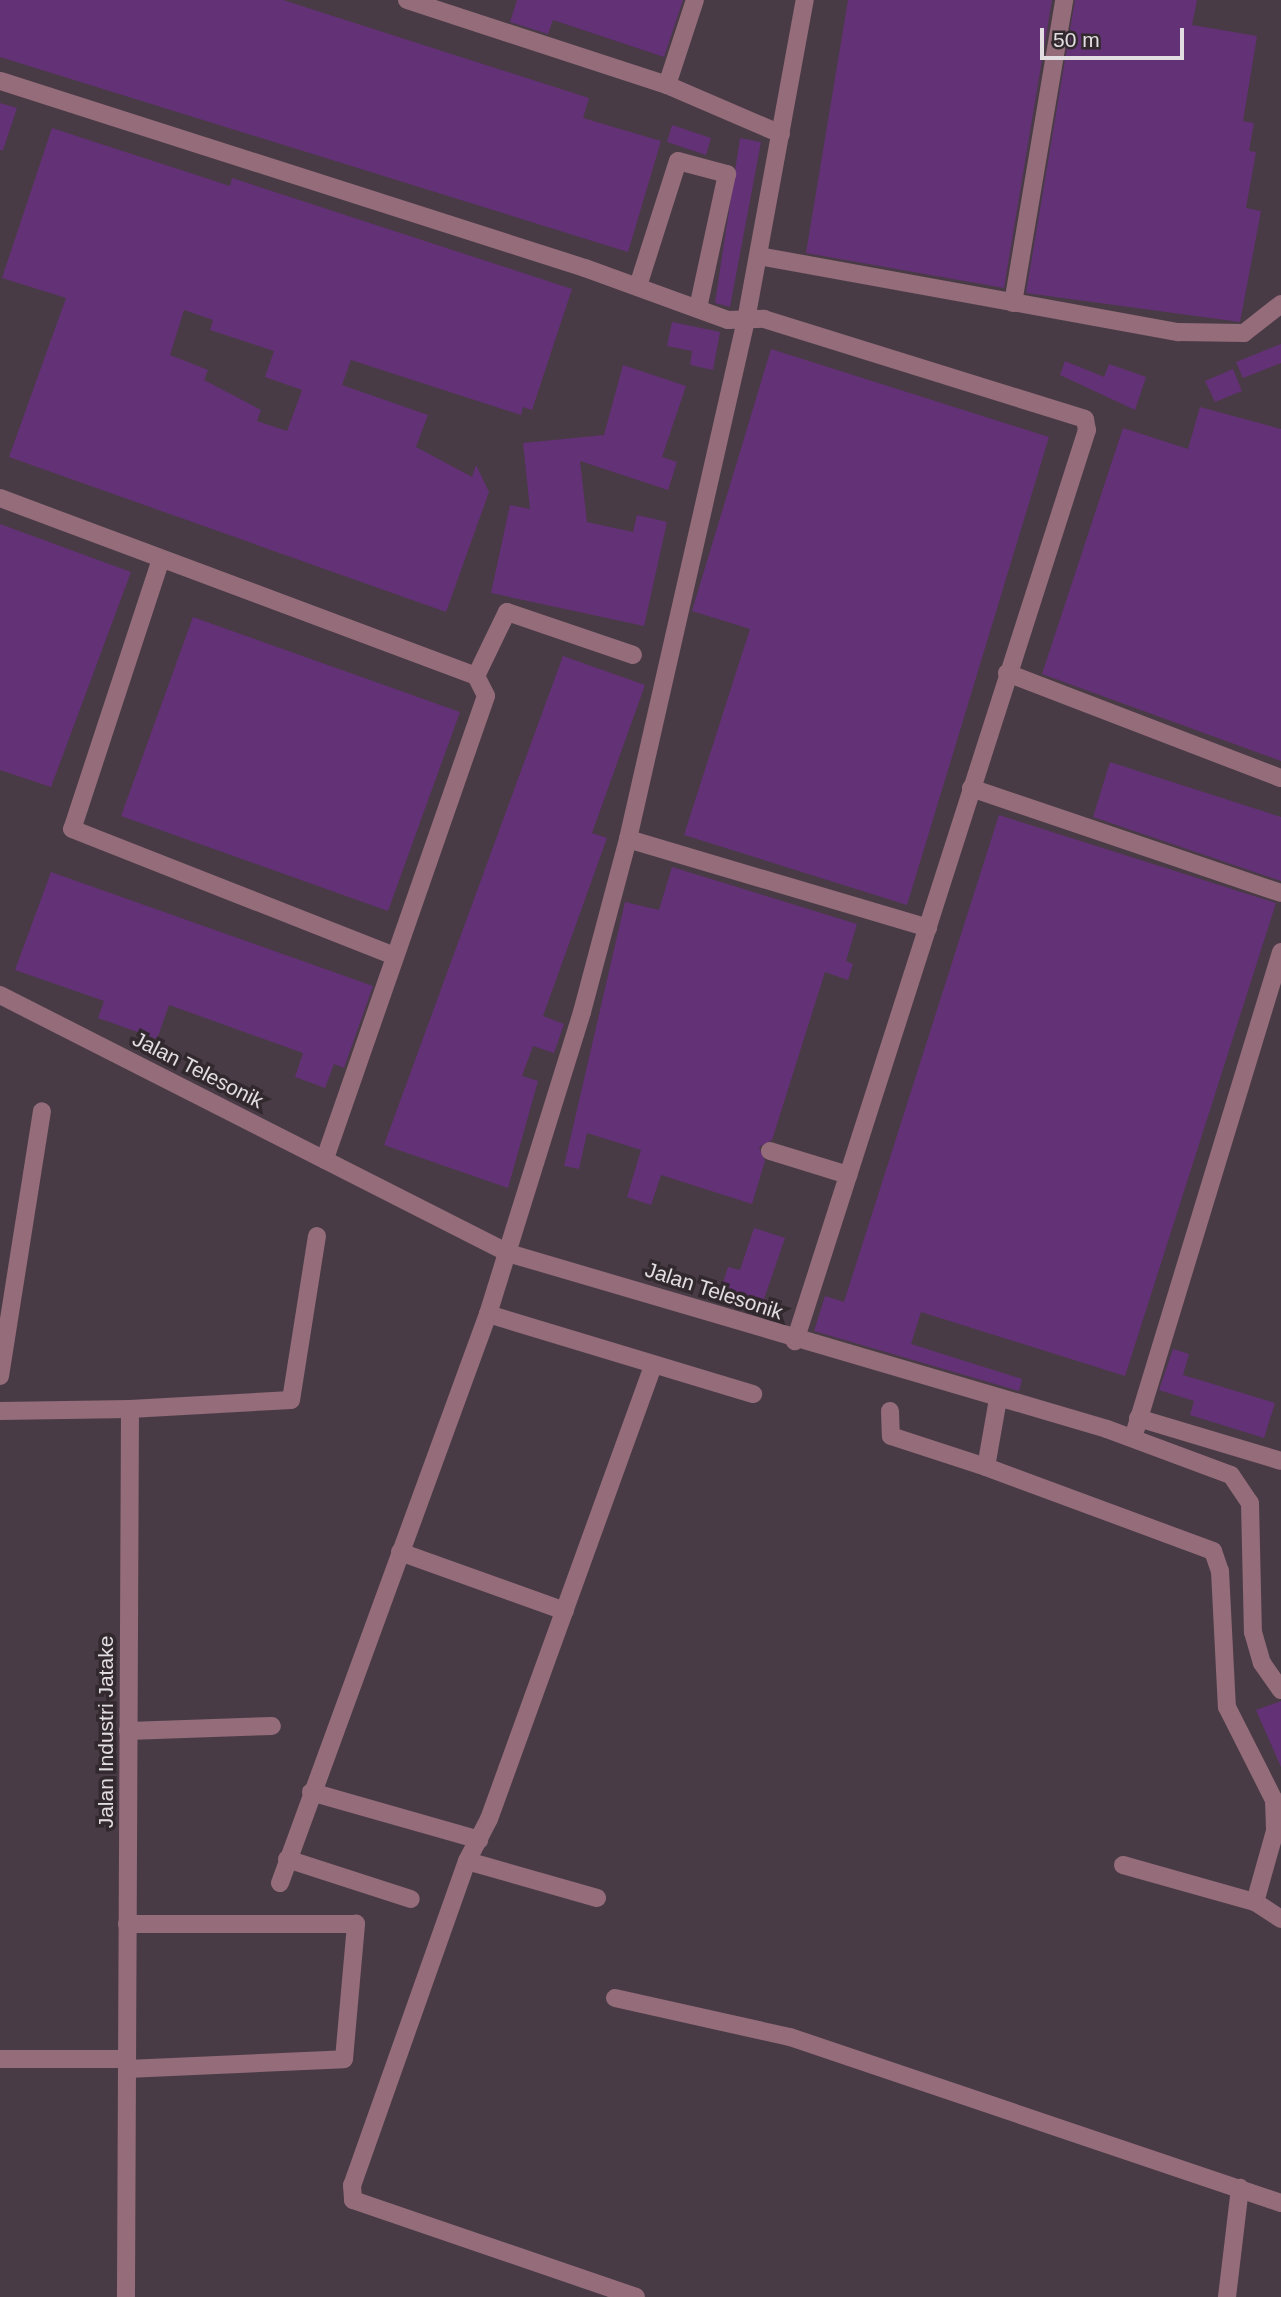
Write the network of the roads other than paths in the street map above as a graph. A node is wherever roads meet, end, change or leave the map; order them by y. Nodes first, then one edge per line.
1 (407, 0) edge
2 (695, 0) edge
3 (805, 0) edge
4 (1064, 0) edge
5 (1, 81) edge
6 (667, 85) junction
7 (781, 134) junction
8 (759, 256) junction
9 (638, 286) junction
10 (1013, 303) junction
11 (1281, 304) edge
12 (698, 308) junction
13 (746, 320) junction
14 (0, 498) edge
15 (161, 559) junction
16 (633, 655) dead end
17 (1007, 673) junction
18 (476, 676) junction
19 (1281, 778) edge
20 (971, 788) junction
21 (628, 839) junction
22 (1281, 893) edge
23 (928, 928) junction
24 (1281, 952) edge
25 (395, 956) junction
26 (0, 995) edge
27 (41, 1111) dead end
28 (770, 1151) dead end
29 (324, 1160) junction
30 (848, 1175) junction
31 (317, 1236) dead end
32 (508, 1253) junction
33 (488, 1314) junction
34 (795, 1341) junction
35 (653, 1366) junction
36 (0, 1376) edge
37 (753, 1394) dead end
38 (998, 1399) junction
39 (130, 1409) junction
40 (890, 1410) dead end
41 (0, 1411) edge
42 (1138, 1419) junction
43 (1133, 1438) junction
44 (1281, 1461) edge
45 (986, 1467) junction
46 (400, 1552) junction
47 (565, 1611) junction
48 (1281, 1690) edge
49 (272, 1726) dead end
50 (128, 1731) junction
51 (312, 1792) junction
52 (478, 1840) junction
53 (287, 1859) junction
54 (467, 1861) junction
55 (1123, 1865) dead end
56 (280, 1883) dead end
57 (597, 1898) dead end
58 (411, 1899) dead end
59 (1255, 1902) junction
60 (1281, 1919) edge
61 (127, 1924) junction
62 (615, 1998) dead end
63 (0, 2059) edge
64 (127, 2064) junction
65 (1240, 2189) junction
66 (1281, 2203) edge
67 (126, 2297) edge
68 (636, 2297) edge
69 (1227, 2297) edge

1 - 6 street
2 - 6 street
3 - 7 street
4 - 10 street
5 - 9 street
6 - 7 street
7 - 8 street
8 - 10 street
8 - 13 street
9 - 12 street
9 - 12 street
10 - 11 street
12 - 13 street
13 - 17 street
13 - 21 street
14 - 15 street
15 - 18 street
15 - 25 street
16 - 18 street
17 - 19 street
17 - 20 street
18 - 25 street
20 - 22 street
20 - 23 street
21 - 23 street
21 - 32 street
23 - 30 street
24 - 42 street
25 - 29 street
26 - 29 street, Jalan Telesonik
27 - 36 street
28 - 30 street
29 - 32 street, Jalan Telesonik
30 - 34 street
31 - 39 street
32 - 33 street
32 - 34 street, Jalan Telesonik
33 - 35 street
33 - 46 street
34 - 38 street, Jalan Telesonik
35 - 37 street
35 - 47 street
38 - 43 street, Jalan Telesonik
38 - 45 street
39 - 41 street
39 - 50 street, Jalan Industri Jatake
40 - 45 street
42 - 43 street
42 - 44 street
43 - 48 street, Jalan Telesonik
45 - 59 street
46 - 47 street
46 - 51 street
47 - 52 street
49 - 50 street
50 - 61 street, Jalan Industri Jatake
51 - 52 street
51 - 53 street
52 - 54 street
53 - 56 street
53 - 58 street
54 - 57 street
54 - 68 street
55 - 59 street
59 - 60 street
61 - 64 street, Jalan Industri Jatake
61 - 64 street
62 - 65 street
63 - 64 street
64 - 67 street, Jalan Industri Jatake
65 - 66 street
65 - 69 street

